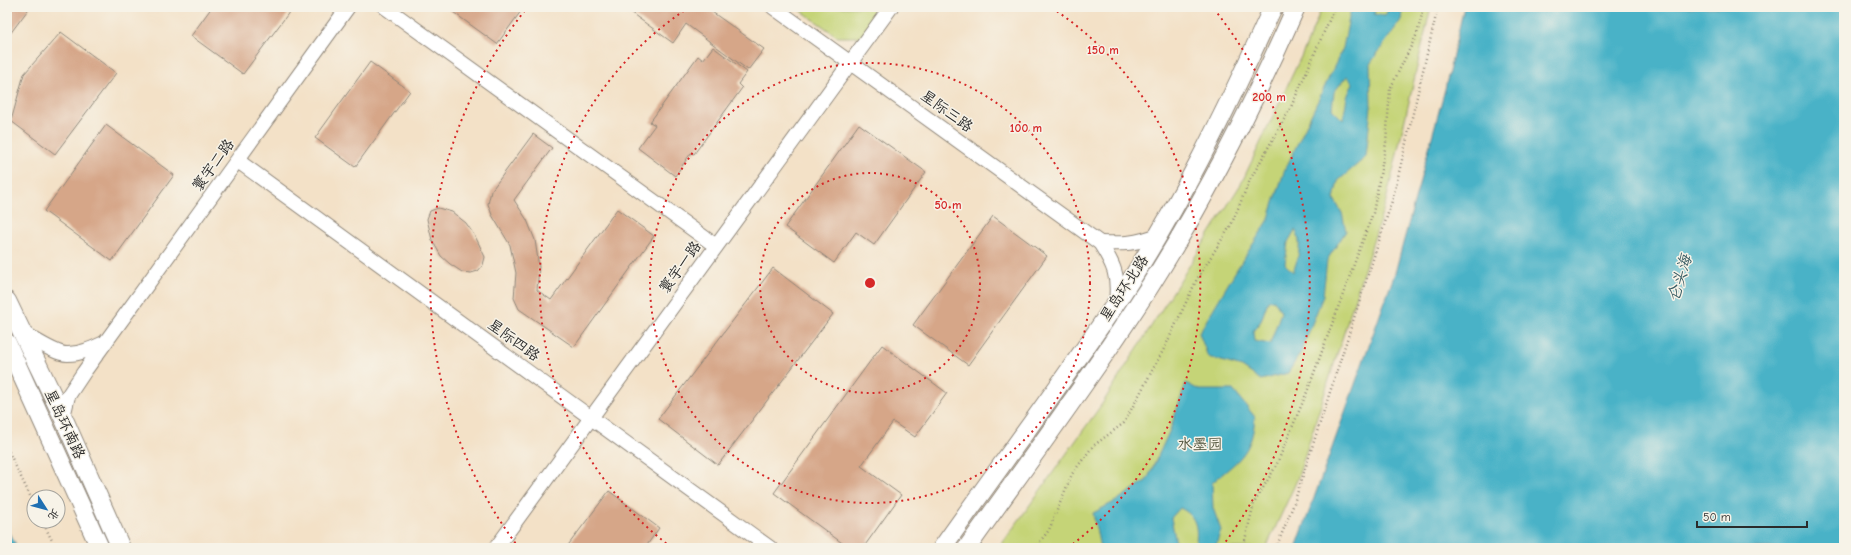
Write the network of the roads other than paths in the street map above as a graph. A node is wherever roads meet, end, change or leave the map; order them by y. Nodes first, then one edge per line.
1 (348, 7) edge
2 (385, 7) edge
3 (773, 7) edge
4 (891, 7) edge
5 (1273, 7) edge
6 (1296, 7) edge
7 (850, 63) junction
8 (238, 161) junction
9 (1158, 235) junction
10 (1100, 243) junction
11 (716, 246) junction
12 (7, 301) edge
13 (1116, 303) junction
14 (23, 333) junction
15 (105, 342) junction
16 (7, 343) edge
17 (63, 417) junction
18 (591, 417) junction
19 (100, 548) edge
20 (121, 548) edge
21 (496, 548) edge
22 (770, 548) edge
23 (942, 548) edge
24 (967, 548) edge

1 - 8 street, 寰宇二路
2 - 11 street
3 - 7 street, 星际三路
4 - 7 street, 寰宇一路
5 - 9 main road, 星岛环北路
6 - 24 main road, 星岛环北路
7 - 10 street, 星际三路
7 - 11 street, 寰宇一路
8 - 15 street, 寰宇二路
8 - 18 street, 星际四路
9 - 10 street
9 - 13 main road, 星岛环北路
10 - 13 street, 星际三路
11 - 18 street, 寰宇一路
12 - 14 main road, 星岛环南路
13 - 23 main road, 星岛环北路
14 - 15 street
14 - 17 main road, 星岛环南路
15 - 17 street, 寰宇二路
16 - 19 main road, 星岛环南路
17 - 20 main road, 星岛环南路
18 - 21 street, 寰宇一路
18 - 22 street, 星际四路

